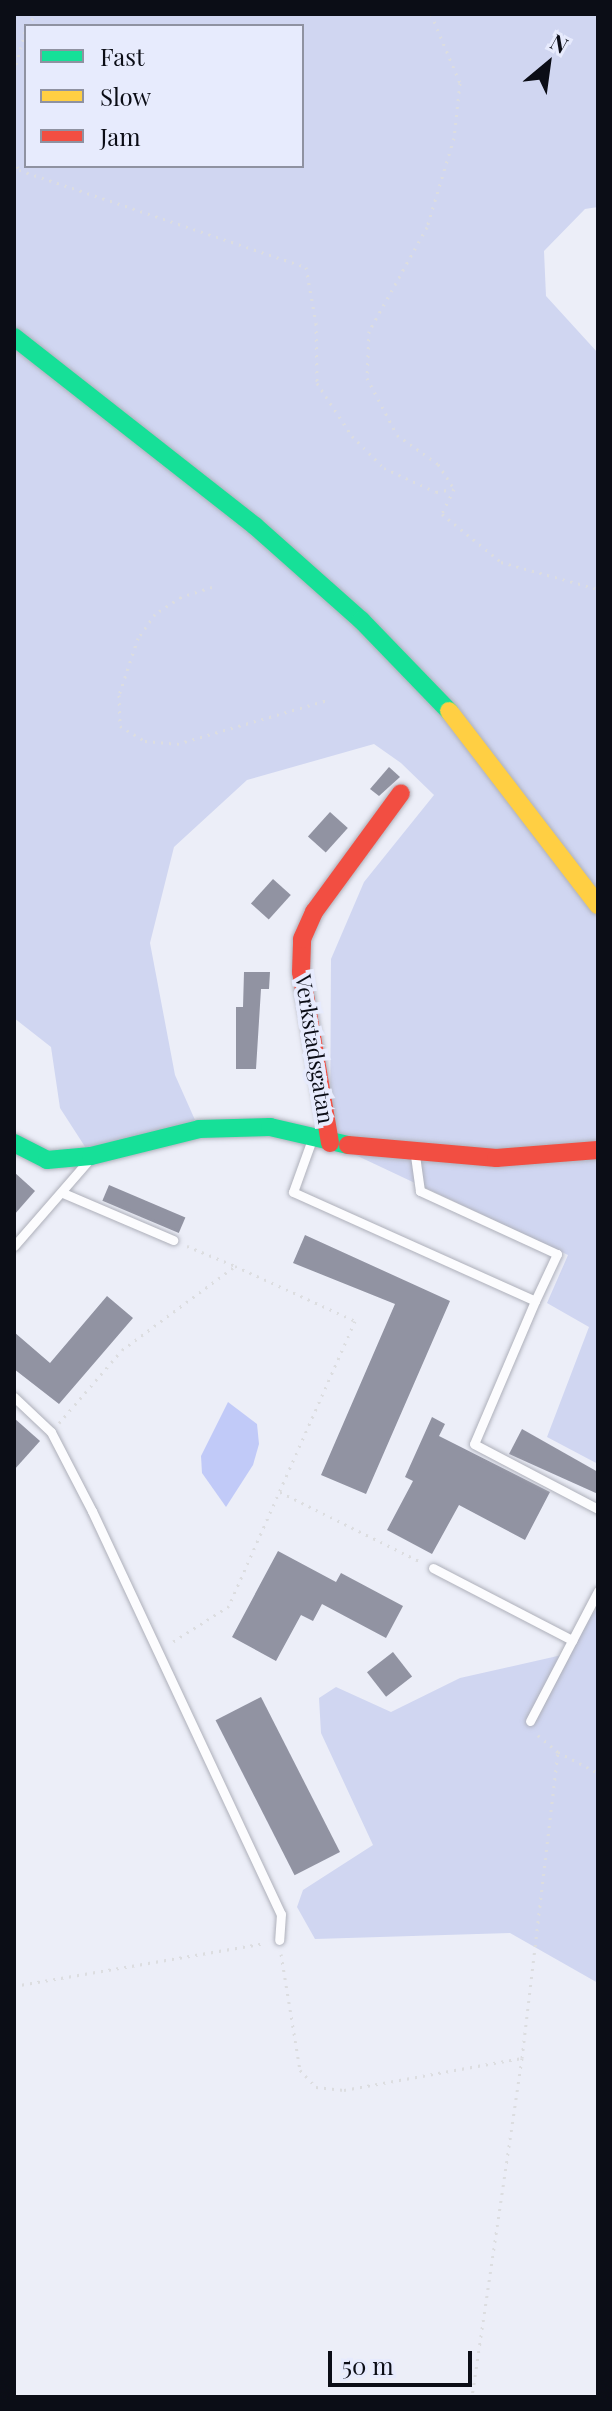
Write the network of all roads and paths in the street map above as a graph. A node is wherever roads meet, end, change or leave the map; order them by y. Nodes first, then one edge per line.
1 (431, 14) edge
2 (24, 37) edge
3 (14, 72) edge
4 (14, 159) edge
5 (14, 337) edge
6 (454, 489) junction
7 (307, 545) dead end
8 (212, 587) dead end
9 (598, 589) edge
10 (327, 700) dead end
11 (467, 702) dead end
12 (401, 793) dead end
13 (598, 905) edge
14 (321, 1141) junction
15 (14, 1143) edge
16 (598, 1150) edge
17 (415, 1152) junction
18 (91, 1156) junction
19 (63, 1193) junction
20 (173, 1240) joint
21 (14, 1246) edge
22 (235, 1266) junction
23 (535, 1301) junction
24 (14, 1397) edge
25 (51, 1432) junction
26 (280, 1492) junction
27 (598, 1509) edge
28 (433, 1568) joint
29 (598, 1591) edge
30 (572, 1640) junction
31 (157, 1650) junction
32 (530, 1721) joint
33 (558, 1752) junction
34 (598, 1773) edge
35 (279, 1940) junction
36 (14, 1986) edge
37 (522, 2058) junction
38 (472, 2397) edge

1 - 6 path
2 - 3 path
4 - 6 path
5 - 13 main road
6 - 9 path
7 - 11 main road
8 - 10 path
12 - 14 main road, Verkstadsgatan
14 - 17 main road, Verkstadsgatan
14 - 18 main road, Verkstadsgatan
14 - 23 lane
15 - 18 main road, Verkstadsgatan
16 - 17 main road, Verkstadsgatan
17 - 23 lane
18 - 19 lane
19 - 20 lane
19 - 21 lane
20 - 22 path
22 - 25 path
22 - 26 path
23 - 27 lane
24 - 25 lane
25 - 31 lane
26 - 28 path
26 - 31 path
28 - 30 lane
29 - 30 lane
30 - 32 lane
31 - 35 lane
32 - 33 path
33 - 34 path
33 - 37 path
35 - 36 path
35 - 37 path
37 - 38 path

